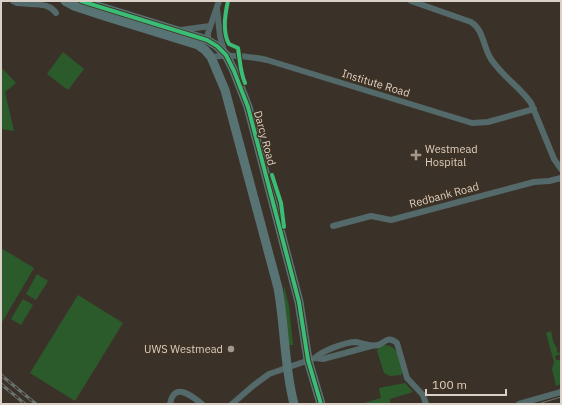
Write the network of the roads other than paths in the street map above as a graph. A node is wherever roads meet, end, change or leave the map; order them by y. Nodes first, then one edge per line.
1 (13, 1) edge
2 (65, 1) edge
3 (81, 1) edge
4 (218, 1) edge
5 (411, 1) edge
6 (32, 2) edge
7 (216, 8) junction
8 (56, 13) dead end
9 (122, 14) junction
10 (210, 26) junction
11 (149, 30) junction
12 (177, 30) junction
13 (207, 40) junction
14 (226, 54) junction
15 (211, 56) junction
16 (534, 109) junction
17 (561, 169) edge
18 (561, 178) edge
19 (333, 226) dead end
20 (312, 359) junction
21 (287, 368) junction
22 (561, 392) edge
23 (170, 404) edge
24 (202, 404) edge
25 (232, 404) edge
26 (294, 404) edge
27 (321, 404) edge
28 (426, 404) edge
29 (519, 404) edge

1 - 6 street
2 - 11 street
3 - 9 street, Darcy Road
4 - 7 street
5 - 16 street
6 - 8 street
7 - 10 street
7 - 14 street
9 - 11 street
9 - 12 street, Darcy Road
10 - 12 street
10 - 13 street
11 - 15 street
12 - 13 street, Darcy Road
13 - 14 street, Darcy Road
13 - 15 street
14 - 15 street, Institute Road
14 - 16 street, Institute Road
14 - 20 street, Darcy Road
15 - 21 street
16 - 17 street
18 - 19 street, Redbank Road
20 - 21 street
20 - 27 street, Darcy Road
20 - 28 street
21 - 25 street
21 - 26 street
22 - 29 street
23 - 24 street

